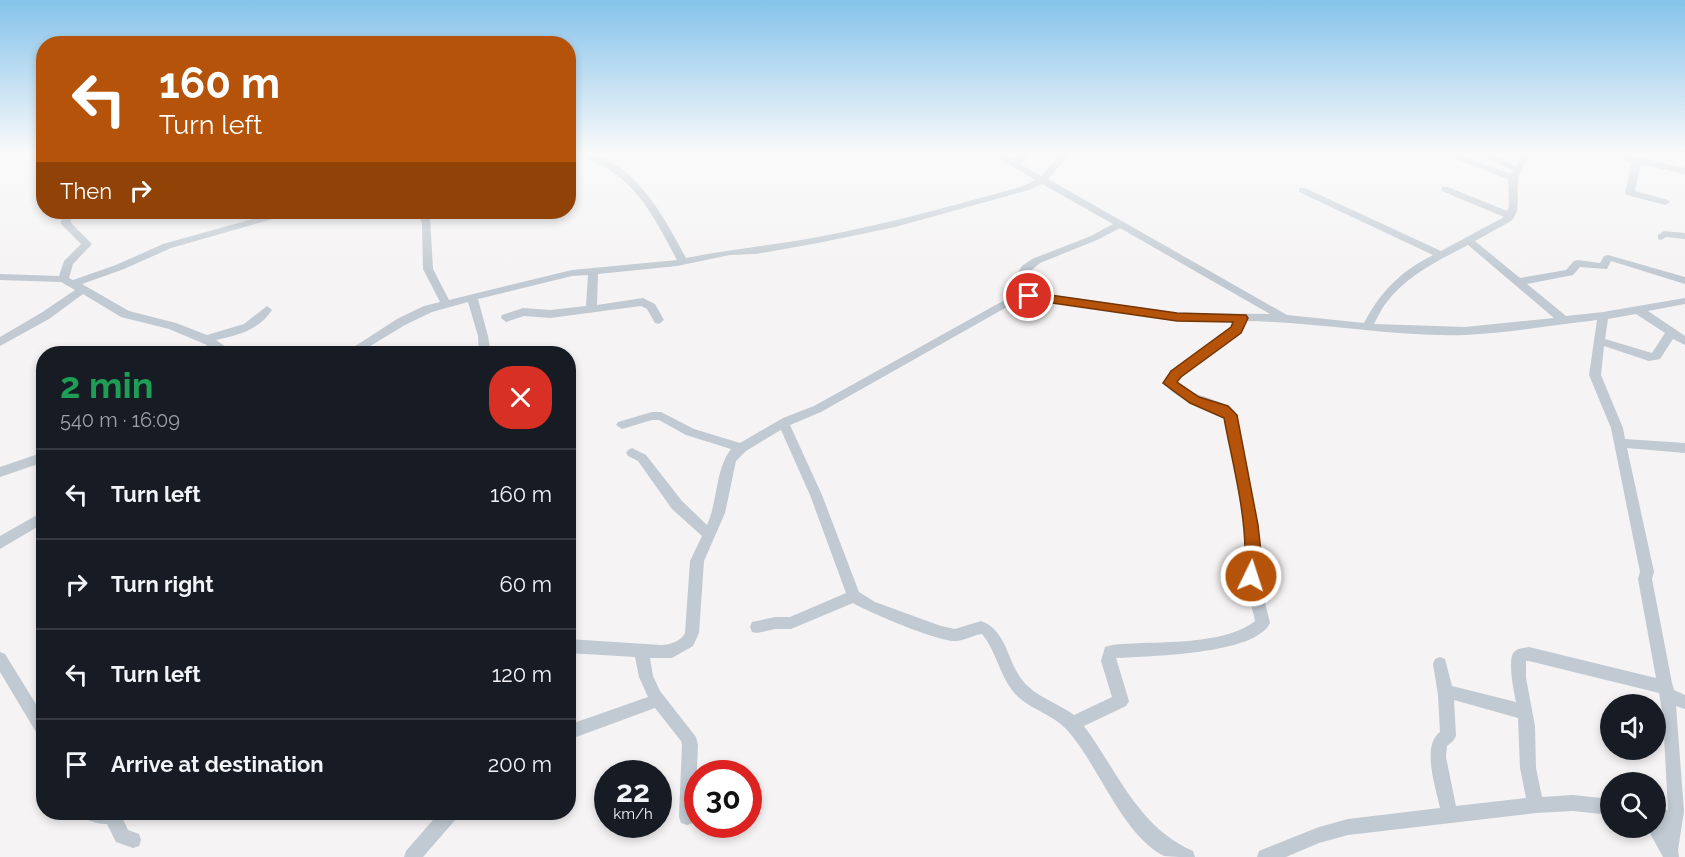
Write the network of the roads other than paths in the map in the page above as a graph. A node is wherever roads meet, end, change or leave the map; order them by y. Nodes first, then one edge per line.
1 (641, 194) edge
2 (1004, 194) edge
3 (1067, 194) edge
4 (1311, 194) edge
5 (1457, 194) edge
6 (1515, 194) edge
7 (1634, 194) edge
8 (1665, 202) dead end
9 (1511, 216) junction
10 (66, 219) edge
11 (262, 219) edge
12 (426, 219) edge
13 (1121, 224) junction
14 (1685, 236) edge
15 (1661, 237) dead end
16 (1468, 240) junction
17 (1441, 255) junction
18 (683, 261) junction
19 (593, 271) junction
20 (0, 277) edge
21 (1685, 280) edge
22 (1519, 282) junction
23 (73, 284) junction
24 (472, 297) junction
25 (1015, 299) junction
26 (1685, 301) edge
27 (446, 304) junction
28 (591, 309) junction
29 (267, 310) dead end
30 (1638, 310) junction
31 (1603, 316) junction
32 (506, 318) dead end
33 (1241, 318) junction
34 (1286, 318) junction
35 (1562, 319) junction
36 (659, 320) dead end
37 (1367, 327) junction
38 (1672, 332) junction
39 (1600, 341) junction
40 (1685, 341) edge
41 (0, 342) edge
42 (211, 342) junction
43 (208, 346) edge
44 (217, 346) edge
45 (363, 346) edge
46 (484, 346) edge
47 (784, 424) junction
48 (622, 425) dead end
49 (1620, 443) junction
50 (741, 448) junction
51 (1685, 448) edge
52 (632, 453) dead end
53 (36, 460) edge
54 (0, 472) edge
55 (36, 521) edge
56 (709, 535) junction
57 (0, 543) edge
58 (854, 596) junction
59 (757, 627) dead end
60 (576, 647) edge
61 (641, 651) junction
62 (0, 659) edge
63 (1440, 664) dead end
64 (1445, 691) junction
65 (1667, 691) junction
66 (658, 700) junction
67 (1685, 702) edge
68 (1524, 712) junction
69 (1678, 714) edge
70 (36, 719) edge
71 (1072, 724) junction
72 (576, 730) edge
73 (689, 760) edge
74 (1536, 805) junction
75 (1600, 806) edge
76 (1450, 816) junction
77 (1666, 818) edge
78 (1675, 819) junction
79 (114, 820) edge
80 (444, 820) edge
81 (1661, 838) edge
82 (133, 840) dead end
83 (1670, 854) edge
84 (412, 857) edge
85 (1187, 857) edge
86 (1264, 857) edge

1 - 18 street
2 - 18 street
3 - 13 street
4 - 17 street
5 - 9 street
6 - 9 street
7 - 8 street
9 - 16 street
10 - 23 street
11 - 23 street
12 - 27 street
13 - 25 street
13 - 34 street
14 - 15 street
16 - 17 street
16 - 22 street
17 - 37 street
18 - 19 street
19 - 24 street
19 - 28 street
20 - 23 street
21 - 22 street
22 - 35 street
23 - 41 street
23 - 42 street
24 - 27 street
24 - 46 street
25 - 33 street
25 - 47 street
26 - 30 street
27 - 45 street
28 - 32 street
28 - 36 street
29 - 42 street
30 - 31 street
30 - 38 street
31 - 35 street
31 - 39 street
33 - 34 street
33 - 71 street
34 - 37 street
35 - 37 street
38 - 39 street
38 - 40 street
39 - 49 street
42 - 43 street
42 - 44 street
47 - 50 street
47 - 58 street
48 - 50 street
49 - 51 street
49 - 65 street
50 - 56 street
52 - 56 street
53 - 54 street
55 - 57 street
56 - 61 street
58 - 59 street
58 - 71 street
60 - 61 street
61 - 66 street
62 - 70 street
63 - 64 street
64 - 68 street
64 - 76 street
65 - 67 street
65 - 68 street
65 - 69 street
66 - 72 street
66 - 73 street
68 - 74 street
69 - 78 street
71 - 85 street
74 - 75 street
74 - 76 street
76 - 86 street
77 - 78 street
78 - 83 street
79 - 82 street
80 - 84 street
81 - 83 street

